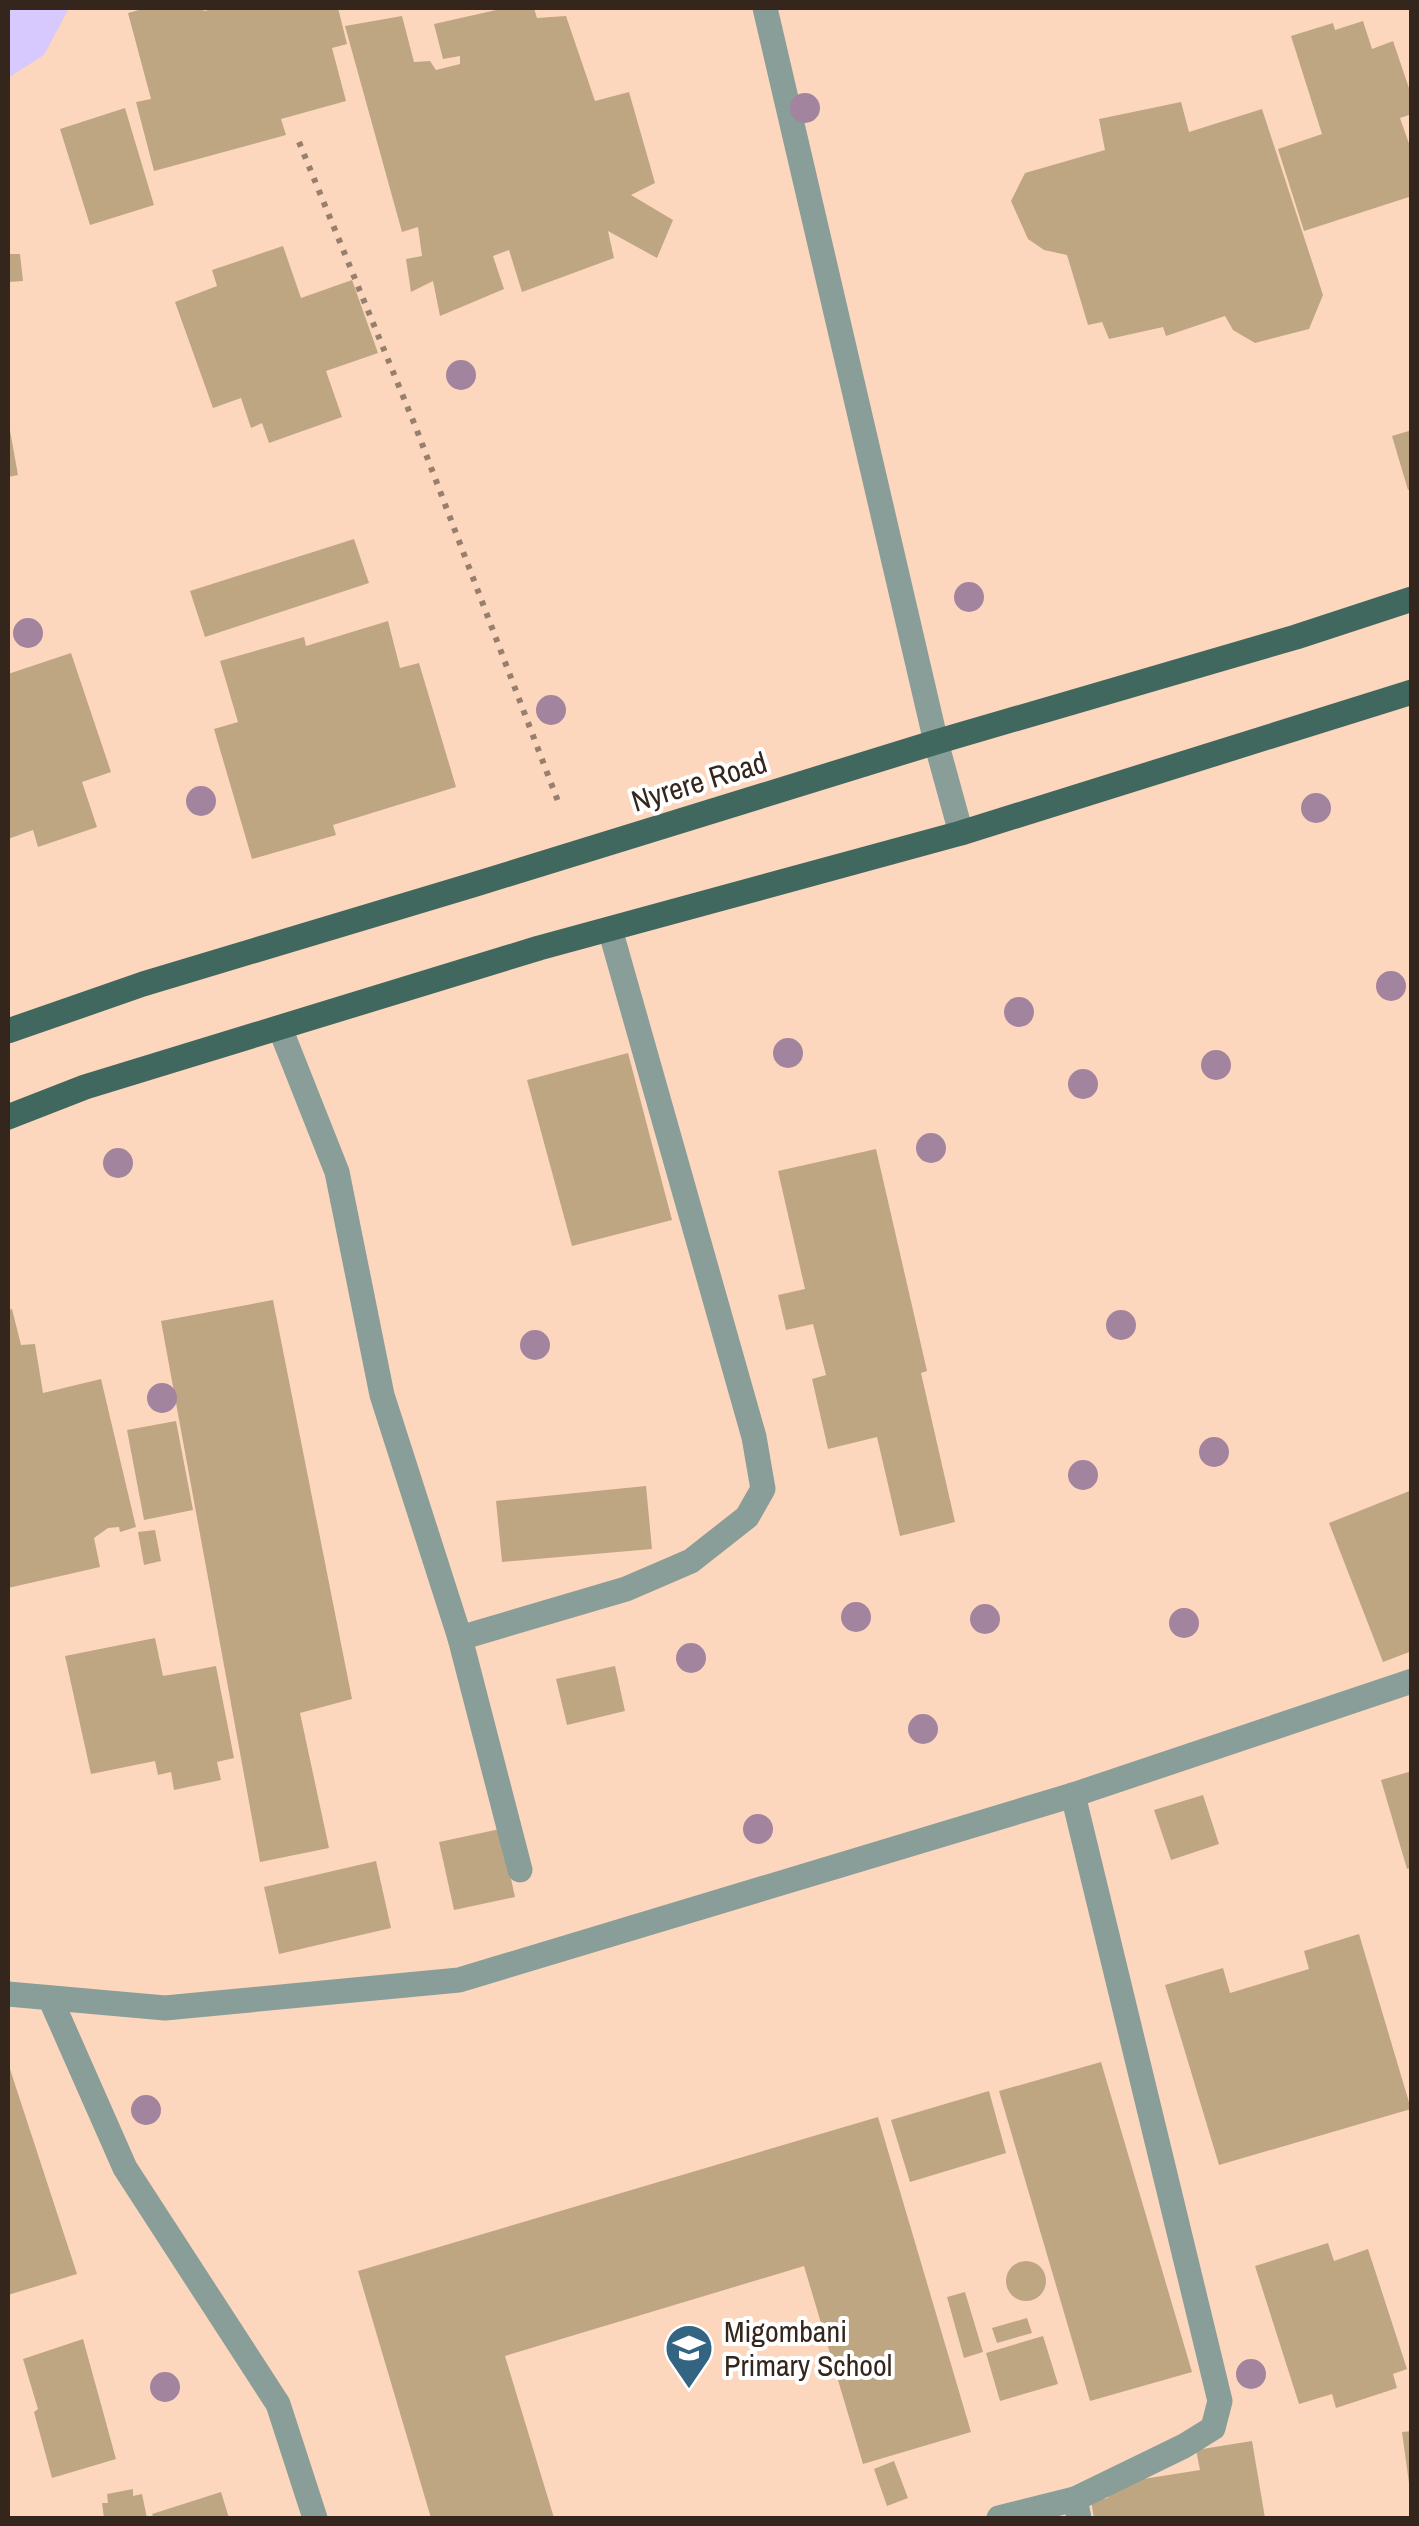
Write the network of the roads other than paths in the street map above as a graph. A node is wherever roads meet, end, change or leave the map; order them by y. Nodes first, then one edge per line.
1 (766, 8) edge
2 (1412, 599) edge
3 (1412, 692) edge
4 (936, 742) junction
5 (961, 833) junction
6 (610, 929) junction
7 (280, 1028) junction
8 (8, 1030) edge
9 (8, 1117) edge
10 (460, 1638) junction
11 (1412, 1681) edge
12 (1073, 1795) junction
13 (520, 1870) dead end
14 (8, 1994) edge
15 (50, 1998) junction
16 (1077, 2509) edge
17 (315, 2518) edge
18 (999, 2518) edge

1 - 4 street
2 - 4 main road, Nyrere Road
3 - 5 main road
4 - 5 street
4 - 8 main road, Nyrere Road
5 - 6 main road
6 - 7 main road
6 - 10 street
7 - 9 main road
7 - 10 street
10 - 13 street
11 - 12 street
12 - 15 street
12 - 16 street
14 - 15 street
15 - 17 street
16 - 18 street

